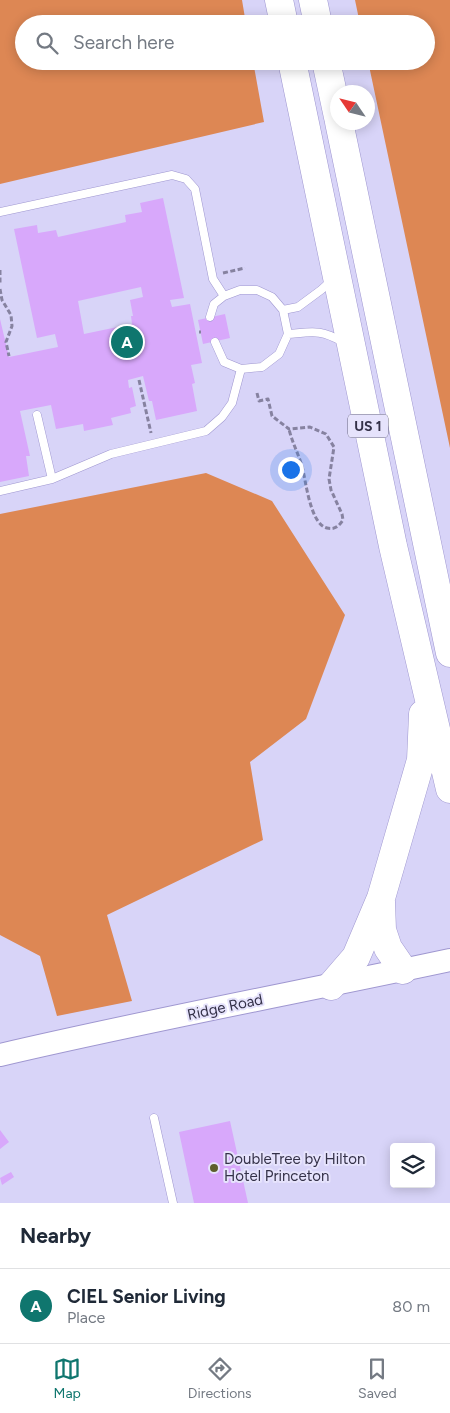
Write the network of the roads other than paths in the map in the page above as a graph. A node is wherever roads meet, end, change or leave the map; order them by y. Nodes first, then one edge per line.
1 (279, 0) edge
2 (313, 0) edge
3 (282, 15) edge
4 (316, 15) edge
5 (294, 70) edge
6 (328, 70) edge
7 (331, 85) edge
8 (341, 130) edge
9 (0, 212) edge
10 (336, 276) junction
11 (224, 296) junction
12 (283, 310) junction
13 (210, 317) dead end
14 (288, 334) junction
15 (214, 342) dead end
16 (351, 346) junction
17 (241, 369) junction
18 (37, 416) dead end
19 (52, 479) junction
20 (0, 491) edge
21 (450, 652) edge
22 (425, 680) junction
23 (450, 789) edge
24 (381, 898) junction
25 (450, 960) edge
26 (403, 970) junction
27 (331, 986) junction
28 (0, 1055) edge
29 (154, 1118) dead end
30 (173, 1203) edge

1 - 3 highway
2 - 4 highway
5 - 10 highway, US 1
6 - 7 highway
8 - 21 highway, US 1
9 - 11 lane
10 - 12 lane
10 - 16 highway, US 1
11 - 12 lane
11 - 13 lane
12 - 14 lane
14 - 16 lane
14 - 17 lane
15 - 17 lane
16 - 22 highway, US 1
17 - 19 lane
18 - 19 lane
19 - 20 lane
22 - 23 highway, US 1
22 - 24 highway
24 - 26 highway
24 - 27 highway
25 - 26 street, Ridge Road
26 - 27 street, Ridge Road
27 - 28 street, Ridge Road
29 - 30 lane

